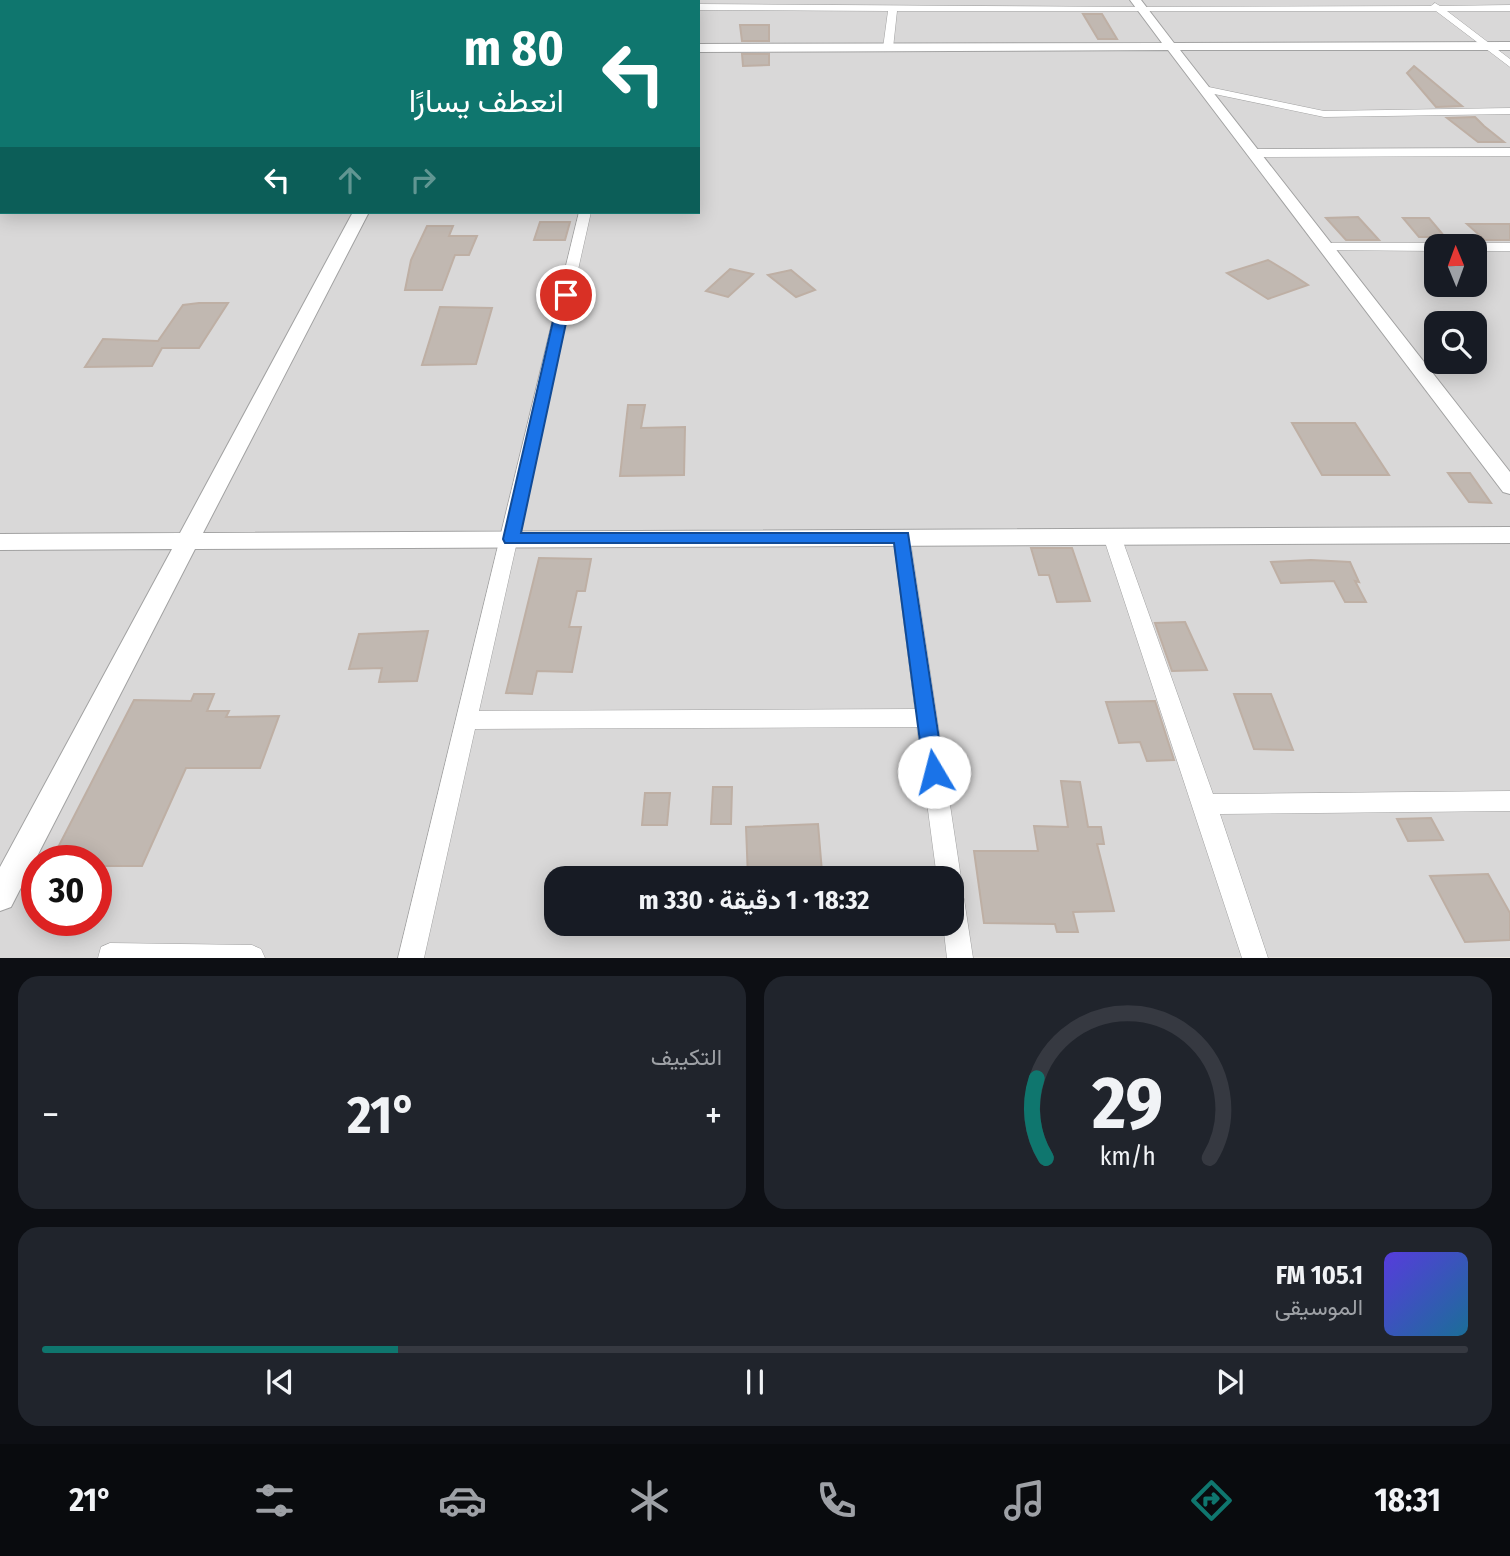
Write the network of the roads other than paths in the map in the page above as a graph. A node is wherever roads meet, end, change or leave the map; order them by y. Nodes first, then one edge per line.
1 (1427, 0) edge
2 (1500, 0) edge
3 (810, 4) edge
4 (1139, 5) edge
5 (700, 7) edge
6 (1510, 7) edge
7 (892, 8) junction
8 (1437, 8) junction
9 (1171, 46) junction
10 (1510, 46) edge
11 (1487, 47) junction
12 (700, 48) edge
13 (888, 48) junction
14 (1510, 64) edge
15 (1204, 89) junction
16 (1510, 111) edge
17 (1510, 152) edge
18 (1253, 153) junction
19 (360, 214) edge
20 (586, 214) edge
21 (1326, 247) junction
22 (1424, 247) edge
23 (1488, 247) edge
24 (1510, 247) edge
25 (1510, 487) edge
26 (1510, 535) edge
27 (1112, 536) junction
28 (902, 537) junction
29 (511, 539) junction
30 (189, 541) junction
31 (0, 542) edge
32 (926, 719) junction
33 (468, 720) junction
34 (1510, 801) edge
35 (1205, 804) junction
36 (947, 866) edge
37 (0, 897) edge
38 (957, 936) edge
39 (110, 956) edge
40 (252, 957) edge
41 (411, 957) edge
42 (960, 957) edge
43 (1255, 957) edge

1 - 8 street
2 - 6 street
3 - 5 street
3 - 7 street
4 - 7 street
4 - 8 street
4 - 9 street
6 - 8 street
7 - 13 street
8 - 11 street
9 - 11 street
9 - 13 street
9 - 15 street
10 - 11 street
11 - 14 street
12 - 13 street
15 - 16 street
15 - 18 street
17 - 18 street
18 - 21 street
19 - 30 street
20 - 29 street
21 - 22 street
21 - 25 street
23 - 24 street
26 - 27 street
27 - 28 street
27 - 35 street
28 - 29 street
28 - 32 street
29 - 30 street
29 - 33 street
30 - 31 street
30 - 37 street
32 - 33 street
32 - 36 street
33 - 41 street
34 - 35 street
35 - 43 street
38 - 42 street
39 - 40 street

